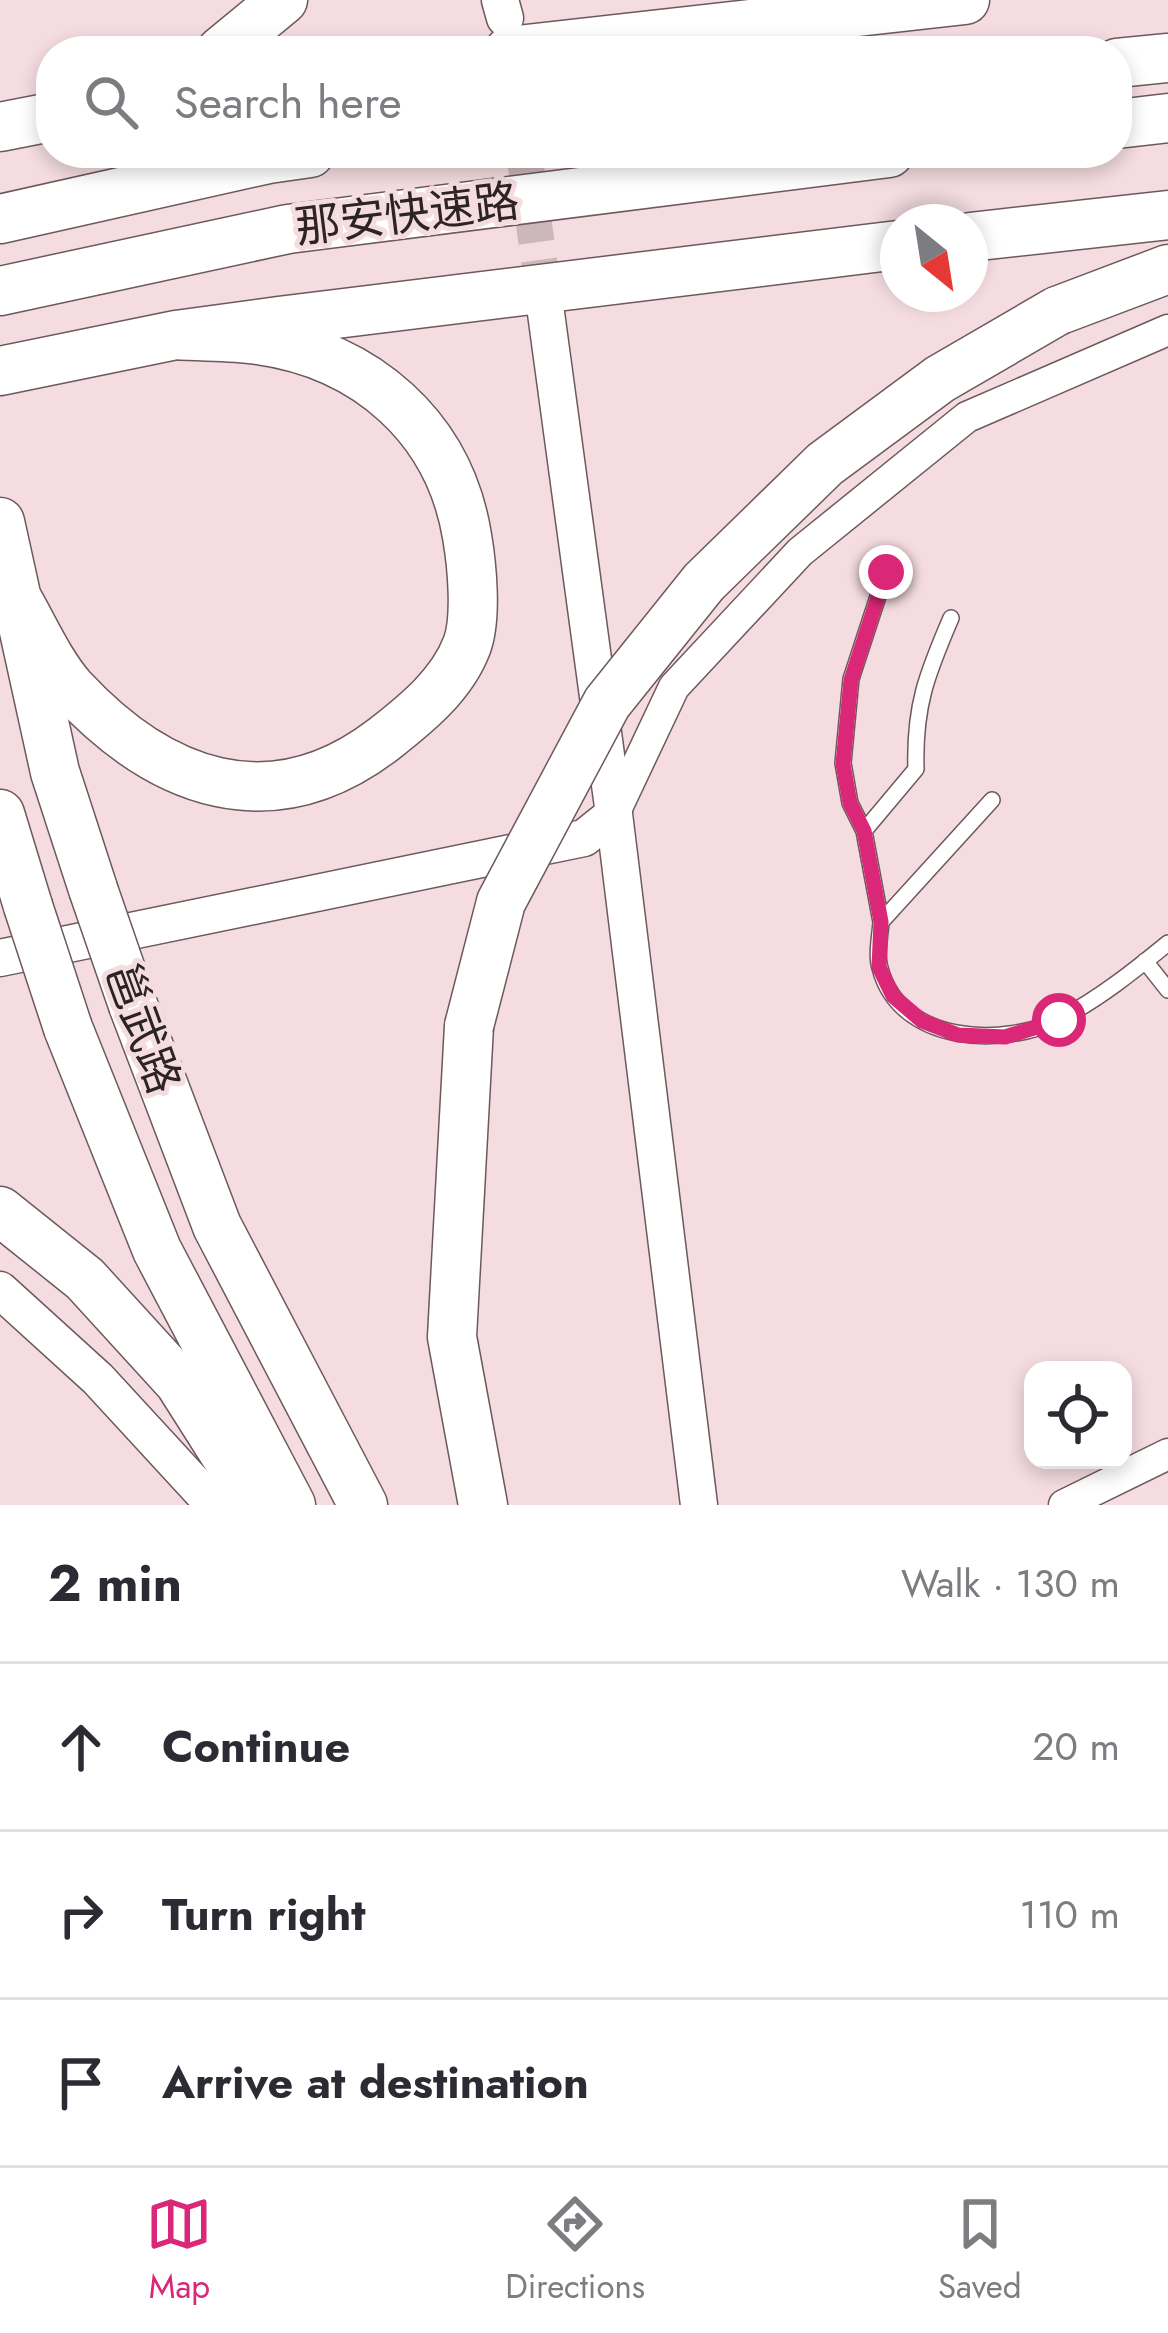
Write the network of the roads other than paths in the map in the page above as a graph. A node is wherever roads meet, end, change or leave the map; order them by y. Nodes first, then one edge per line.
1 (283, 0) edge
2 (965, 0) edge
3 (504, 23) edge
4 (239, 36) edge
5 (1168, 58) edge
6 (1132, 62) edge
7 (1168, 118) edge
8 (36, 120) edge
9 (1132, 122) edge
10 (0, 127) edge
11 (228, 168) edge
12 (770, 168) edge
13 (1168, 215) edge
14 (0, 219) edge
15 (988, 235) edge
16 (880, 247) edge
17 (1168, 269) edge
18 (0, 291) edge
19 (546, 314) tunnel mouth
20 (1168, 330) edge
21 (176, 335) junction
22 (0, 371) edge
23 (0, 522) edge
24 (886, 572) dead end
25 (19, 602) junction
26 (951, 618) dead end
27 (992, 800) dead end
28 (0, 814) edge
29 (614, 814) junction
30 (864, 831) junction
31 (14, 921) edge
32 (881, 922) junction
33 (1168, 943) edge
34 (0, 958) edge
35 (1145, 961) junction
36 (1168, 990) edge
37 (0, 1211) edge
38 (0, 1290) edge
39 (1168, 1454) edge
40 (214, 1505) edge
41 (257, 1505) edge
42 (291, 1505) edge
43 (363, 1505) edge
44 (483, 1505) edge
45 (699, 1505) edge
46 (1064, 1505) edge

1 - 4 main road
2 - 3 main road
5 - 6 main road
7 - 9 main road
8 - 10 main road
11 - 14 main road, 那安快速路
12 - 18 main road, 那安快速路
13 - 15 main road
16 - 21 main road
17 - 44 main road, bridge
19 - 29 street
20 - 29 street
21 - 22 main road
21 - 25 main road
23 - 25 main road, 邕武路
24 - 30 lane
25 - 43 main road, 邕武路, bridge
26 - 30 lane
27 - 32 lane
28 - 31 main road, 邕武路
29 - 31 street
29 - 34 street
29 - 45 street
30 - 32 lane
31 - 42 main road, 邕武路, bridge
32 - 35 lane
33 - 35 lane
35 - 36 lane
37 - 41 main road
38 - 40 street
39 - 46 street

